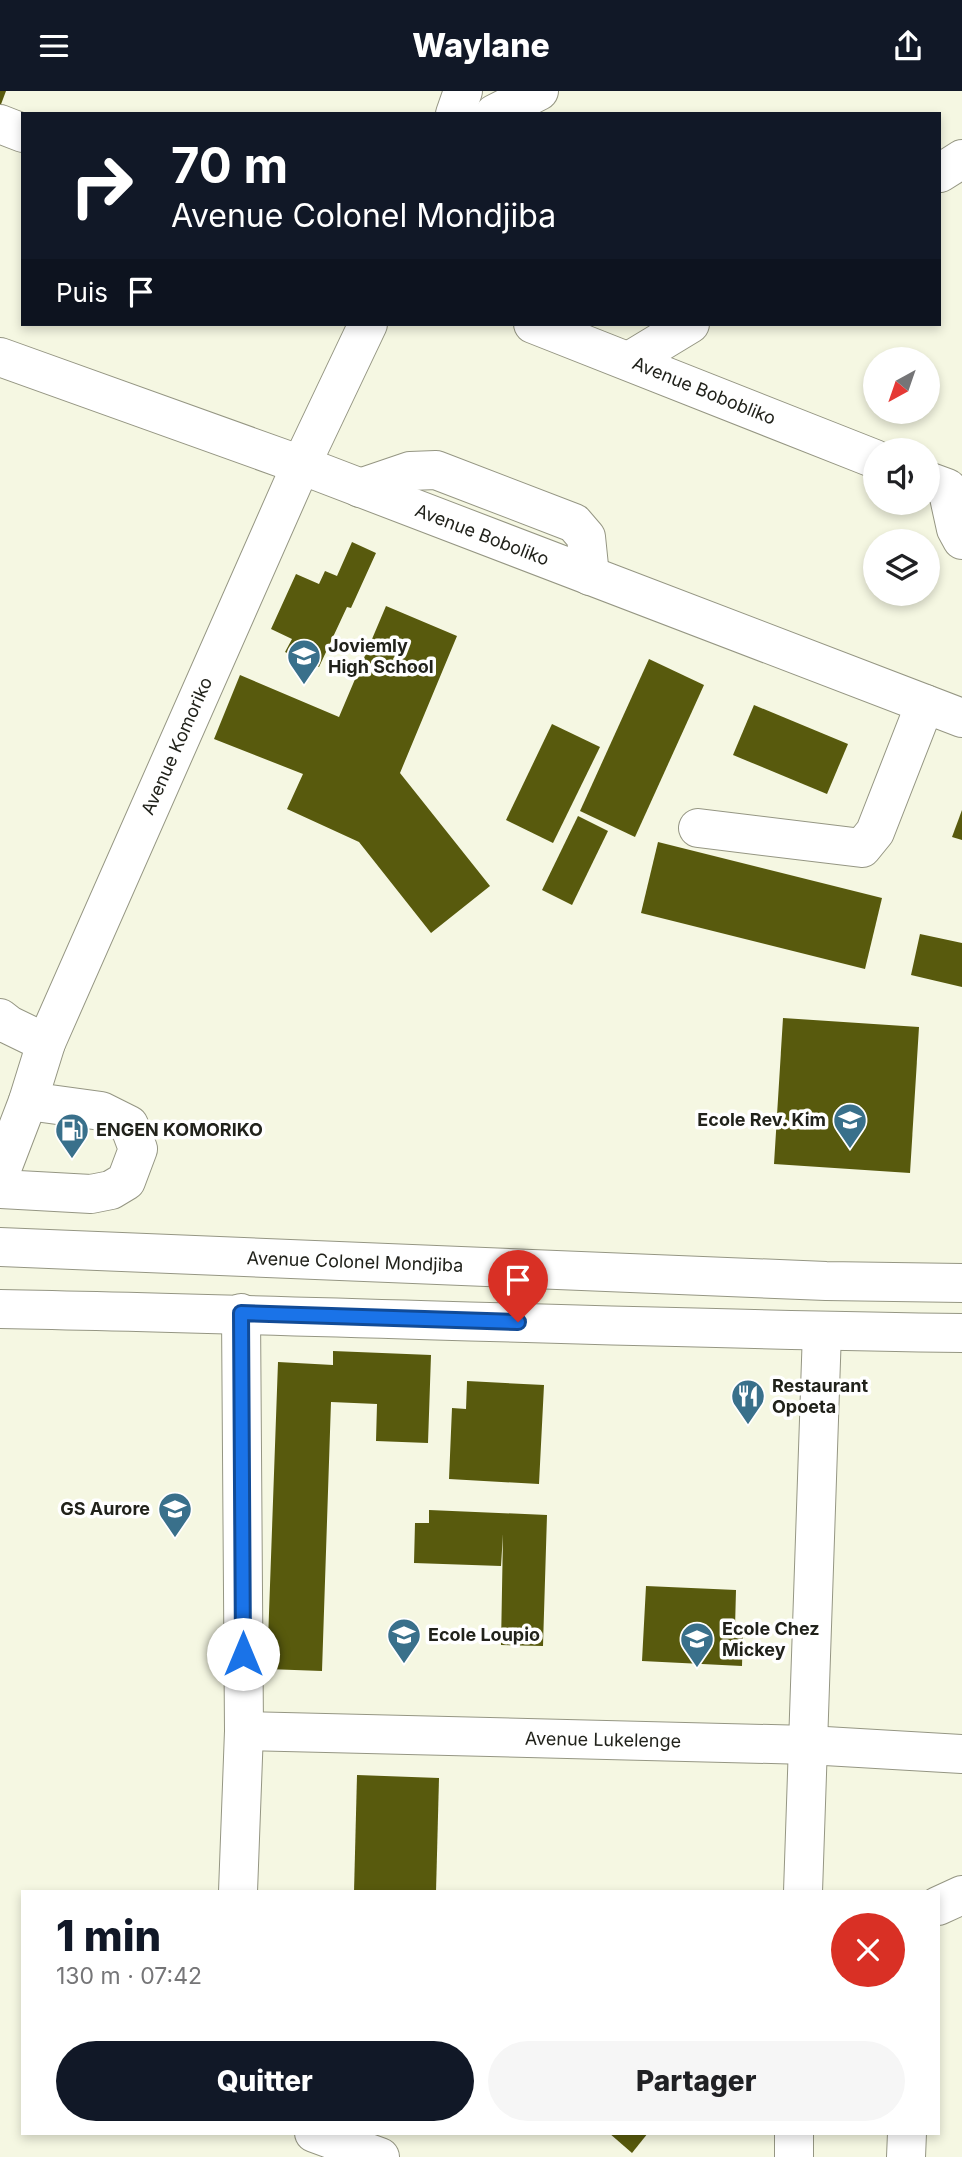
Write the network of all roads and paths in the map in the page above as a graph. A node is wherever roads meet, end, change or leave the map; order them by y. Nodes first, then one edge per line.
1 (463, 91) edge
2 (539, 91) edge
3 (456, 112) edge
4 (498, 112) edge
5 (0, 124) edge
6 (21, 131) edge
7 (962, 159) edge
8 (941, 172) edge
9 (367, 326) edge
10 (538, 326) edge
11 (687, 326) edge
12 (0, 357) edge
13 (629, 361) junction
14 (863, 454) edge
15 (301, 465) junction
16 (946, 483) edge
17 (962, 540) edge
18 (925, 704) junction
19 (962, 718) edge
20 (698, 828) dead end
21 (0, 1018) edge
22 (46, 1043) junction
23 (28, 1101) junction
24 (0, 1174) edge
25 (0, 1189) edge
26 (0, 1247) edge
27 (962, 1283) edge
28 (0, 1308) edge
29 (241, 1313) junction
30 (822, 1332) junction
31 (962, 1333) edge
32 (244, 1731) junction
33 (808, 1745) junction
34 (962, 1754) edge
35 (238, 1890) edge
36 (803, 1890) edge
37 (962, 1895) edge
38 (940, 1905) edge
39 (320, 2135) edge
40 (794, 2135) edge
41 (907, 2135) edge
42 (380, 2157) edge
43 (794, 2157) edge
44 (906, 2157) edge

1 - 3 street
2 - 4 street
5 - 6 street
7 - 8 street
9 - 15 street, Avenue Komoriko
10 - 13 street, Avenue Bobobliko
11 - 13 street
12 - 15 street, Avenue Boboliko
13 - 14 street, Avenue Bobobliko
15 - 18 street, Avenue Boboliko
15 - 22 street, Avenue Komoriko
16 - 17 street
18 - 19 street, Avenue Boboliko
18 - 20 street
21 - 22 street
22 - 23 street, Avenue Komoriko
23 - 24 street, Avenue Komoriko
23 - 25 street
26 - 27 street, Avenue Colonel Mondjiba
28 - 29 street
29 - 30 street
29 - 32 street
30 - 31 street
30 - 33 street
32 - 33 street, Avenue Lukelenge
32 - 35 street
33 - 34 street, Avenue Lukelenge
33 - 36 street
37 - 38 street
39 - 42 street
40 - 43 street
41 - 44 street

